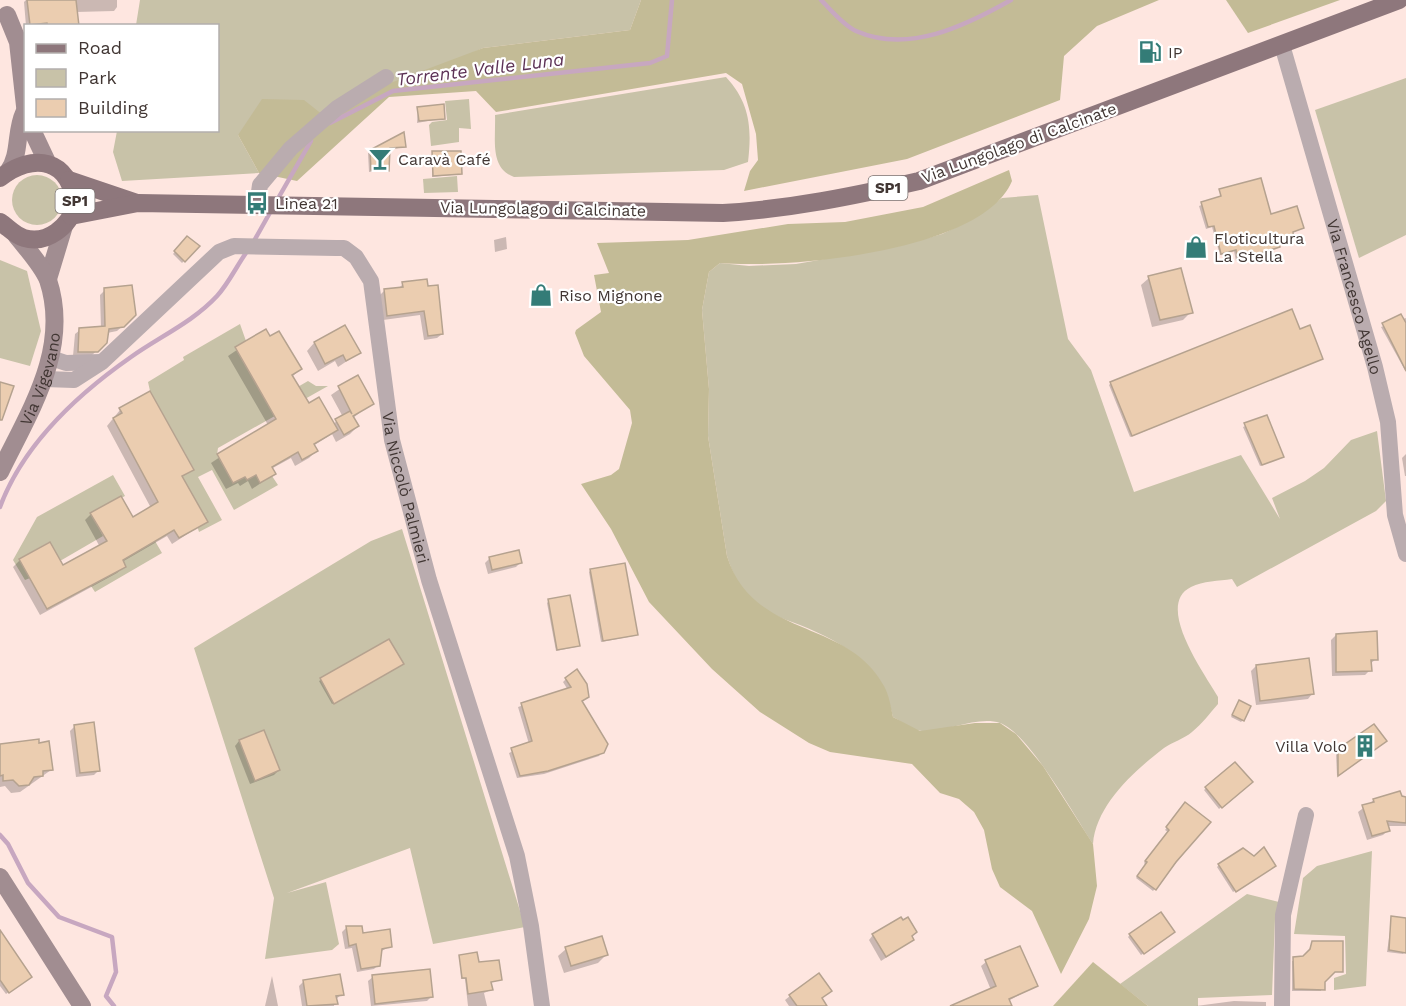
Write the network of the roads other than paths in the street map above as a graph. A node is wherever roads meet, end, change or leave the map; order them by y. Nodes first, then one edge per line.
1 (1399, 0) edge
2 (6, 11) edge
3 (1282, 45) junction
4 (386, 77) dead end
5 (24, 104) edge
6 (24, 117) edge
7 (33, 132) edge
8 (48, 164) junction
9 (4, 175) edge
10 (69, 180) junction
11 (138, 203) junction
12 (259, 206) junction
13 (68, 221) junction
14 (0, 222) edge
15 (16, 235) junction
16 (48, 279) junction
17 (51, 358) junction
18 (102, 362) junction
19 (45, 379) junction
20 (0, 472) edge
21 (1406, 554) edge
22 (1306, 815) dead end
23 (0, 877) edge
24 (82, 1006) edge
25 (542, 1006) edge
26 (1282, 1006) edge

1 - 3 main road, Via Lungolago di Calcinate / SP1
2 - 5 street
3 - 12 main road, Via Lungolago di Calcinate / SP1
3 - 21 street, Via Francesco Agello
4 - 12 street
6 - 9 street
7 - 8 street
8 - 9 main road
8 - 10 main road, SP1
10 - 11 main road, SP1
10 - 13 main road, SP1
11 - 12 main road, SP1
11 - 13 main road, SP1
13 - 15 main road, SP1
13 - 16 street, Via Vigevano
14 - 15 main road
15 - 16 street, Via Vigevano
16 - 17 street, Via Vigevano
17 - 18 street
17 - 19 street, Via Vigevano
18 - 19 street, Via Niccolò Palmieri
18 - 25 street, Via Niccolò Palmieri
19 - 20 street, Via Vigevano
22 - 26 street
23 - 24 street

